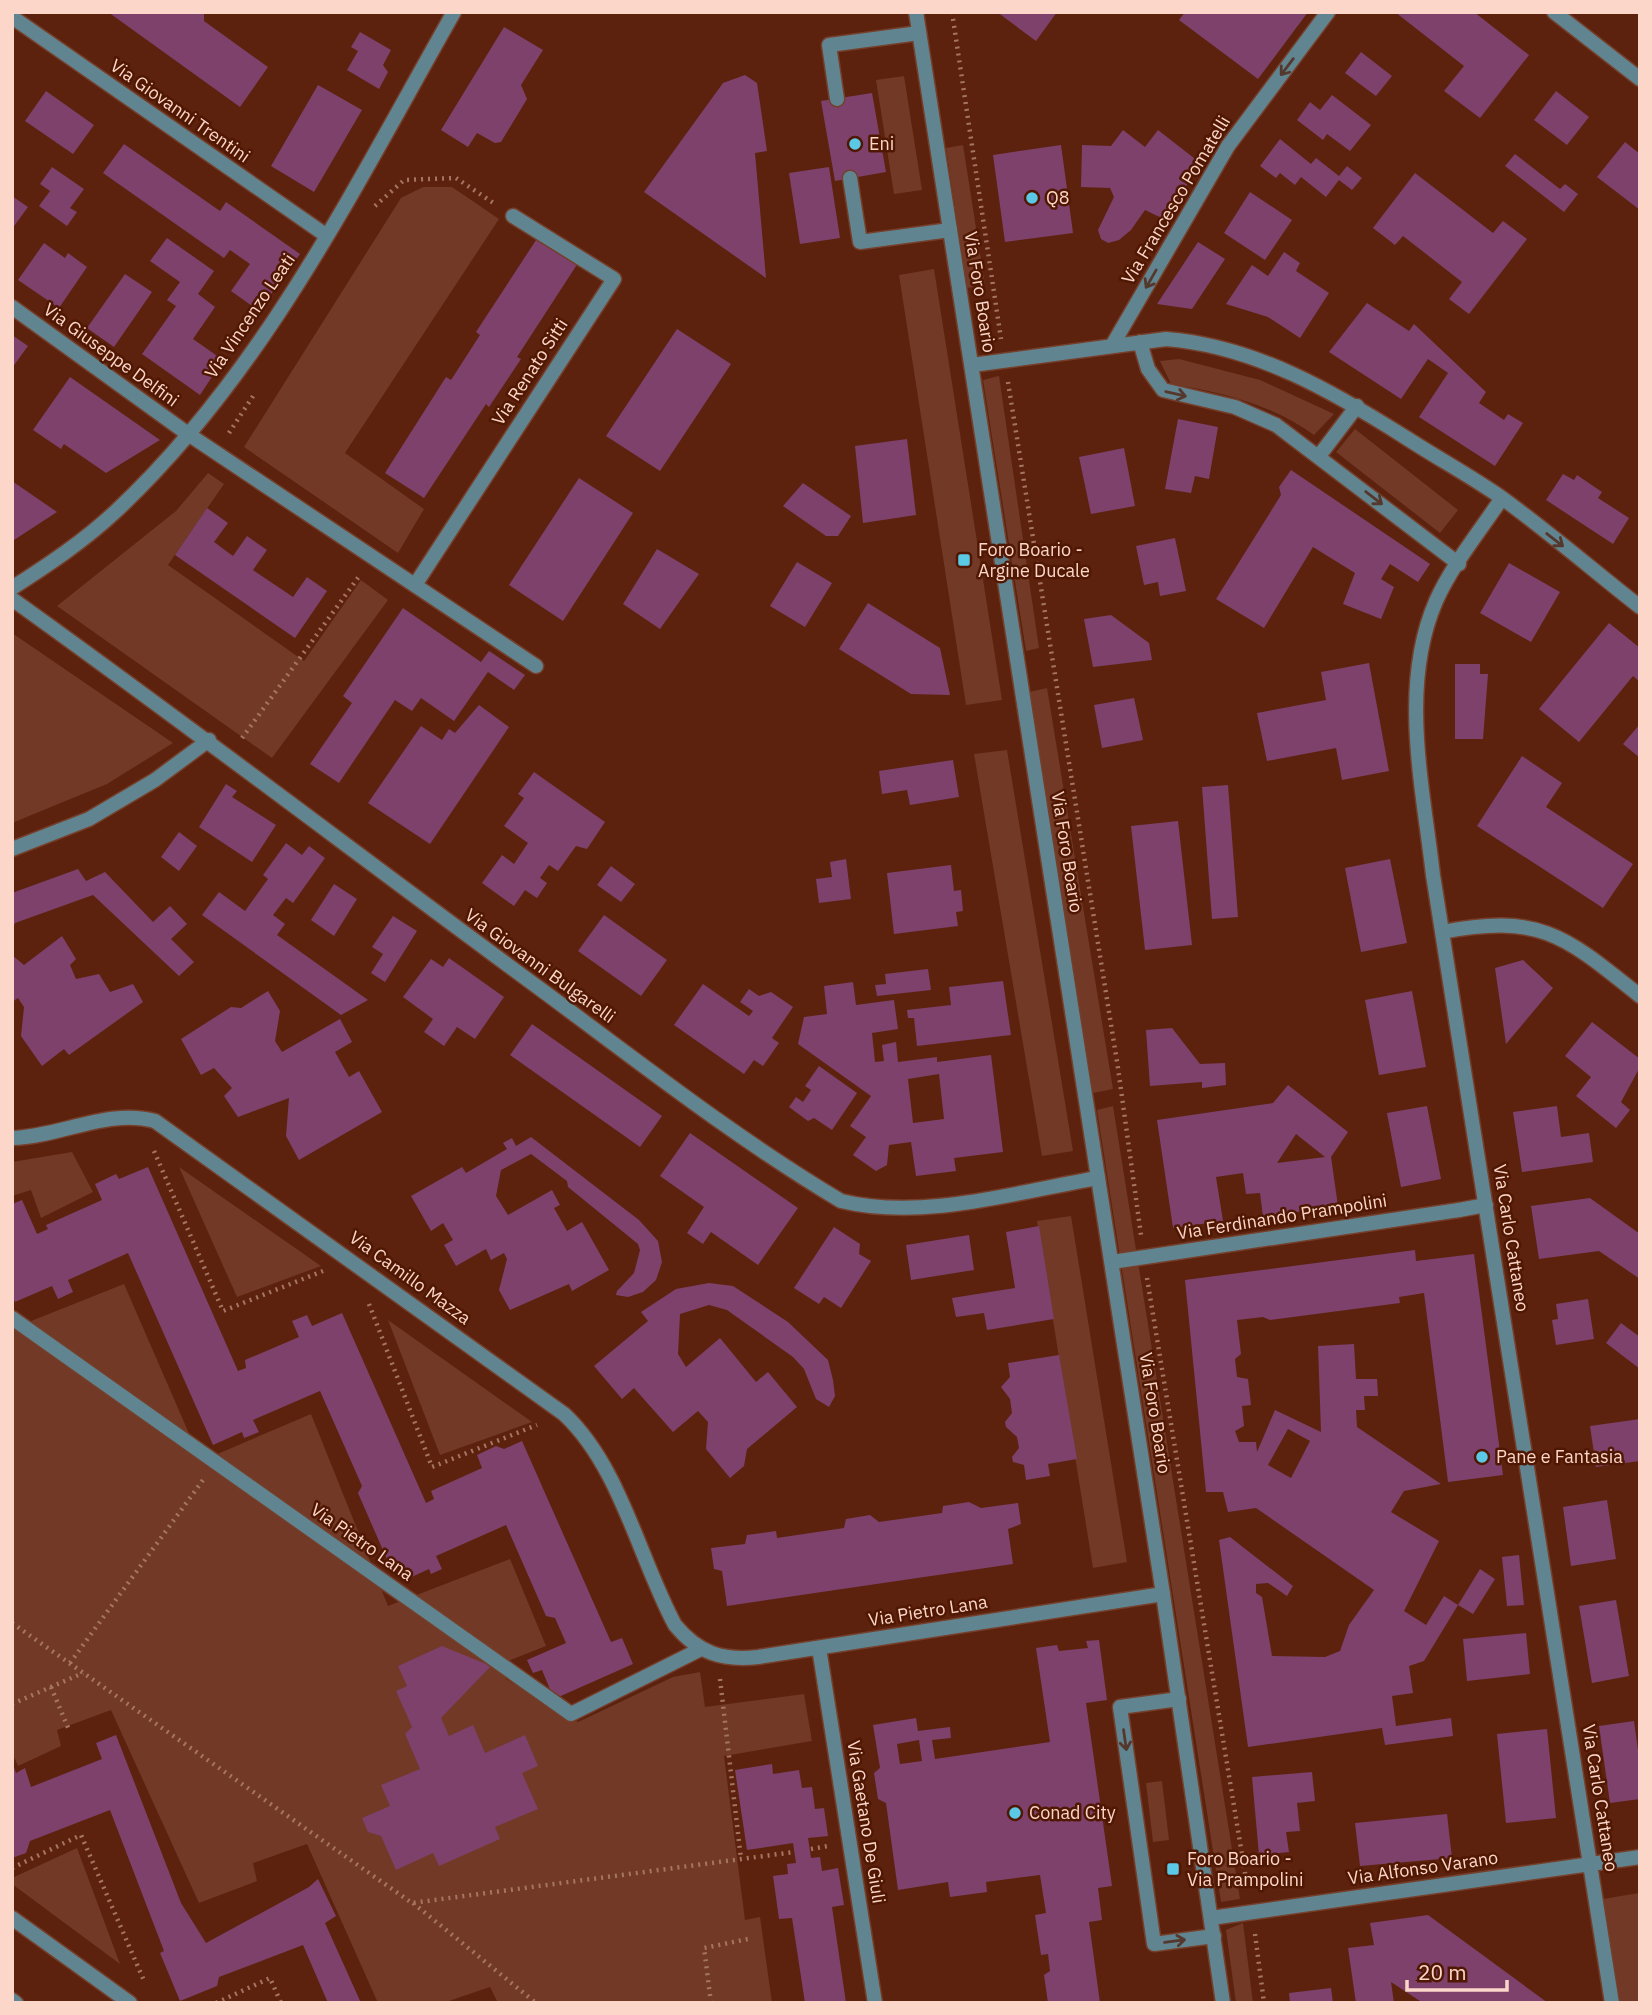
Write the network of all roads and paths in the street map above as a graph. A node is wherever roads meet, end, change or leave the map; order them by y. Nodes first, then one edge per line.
1 (454, 12) edge
2 (916, 12) edge
3 (952, 12) edge
4 (1328, 12) edge
5 (1554, 12) edge
6 (12, 17) edge
7 (919, 33) junction
8 (1640, 79) edge
9 (837, 99) dead end
10 (850, 178) dead end
11 (369, 215) dead end
12 (513, 216) joint
13 (950, 230) junction
14 (327, 236) junction
15 (12, 307) edge
16 (1140, 342) junction
17 (1113, 344) junction
18 (1004, 359) junction
19 (972, 365) junction
20 (260, 385) dead end
21 (1357, 406) junction
22 (188, 434) junction
23 (216, 453) junction
24 (1319, 456) junction
25 (1502, 498) junction
26 (373, 557) junction
27 (1459, 564) junction
28 (415, 585) junction
29 (12, 588) edge
30 (12, 599) edge
31 (1640, 607) edge
32 (536, 666) dead end
33 (209, 740) junction
34 (230, 755) junction
35 (12, 849) edge
36 (1442, 932) junction
37 (1640, 996) edge
38 (139, 1116) junction
39 (12, 1138) edge
40 (1098, 1178) junction
41 (1486, 1205) junction
42 (1144, 1257) junction
43 (351, 1259) junction
44 (1112, 1262) junction
45 (366, 1298) dead end
46 (12, 1318) edge
47 (564, 1414) junction
48 (216, 1462) junction
49 (1163, 1594) junction
50 (12, 1623) edge
51 (675, 1625) joint
52 (819, 1647) junction
53 (701, 1649) junction
54 (718, 1657) junction
55 (70, 1663) junction
56 (84, 1672) junction
57 (51, 1687) junction
58 (1179, 1699) junction
59 (12, 1704) edge
60 (69, 1730) dead end
61 (794, 1852) dead end
62 (1640, 1857) edge
63 (741, 1859) junction
64 (1591, 1864) junction
65 (12, 1868) edge
66 (412, 1903) junction
67 (1251, 1912) junction
68 (12, 1918) edge
69 (1211, 1918) junction
70 (1214, 1936) junction
71 (748, 1939) dead end
72 (148, 1991) dead end
73 (130, 2003) edge
74 (216, 2003) edge
75 (281, 2003) edge
76 (536, 2003) edge
77 (711, 2003) edge
78 (875, 2003) edge
79 (1223, 2003) edge
80 (1264, 2003) edge
81 (1612, 2003) edge

1 - 14 street, Via Vincenzo Leati
2 - 7 street, Via Foro Boario
3 - 18 path
4 -> 17 street, Via Francesco Pomatelli
5 - 8 street
6 - 14 street, Via Giovanni Trentini
7 - 9 street
7 - 13 street, Via Foro Boario
10 - 13 street
11 - 12 path
12 - 28 street, Via Renato Sitti
13 - 19 street, Via Foro Boario
14 - 22 street, Via Vincenzo Leati
15 - 22 street, Via Giuseppe Delfini
16 - 17 street
16 - 21 street
16 -> 24 street
17 - 18 street
18 - 19 street
18 - 42 path
19 - 40 street, Via Foro Boario
20 - 23 path
21 - 24 street
21 - 25 street
22 - 23 street
22 - 29 street, Via Vincenzo Leati
23 - 26 street
24 -> 27 street
25 - 27 street, Via Carlo Cattaneo
25 -> 31 street
26 - 28 street
26 - 34 path
27 - 36 street, Via Carlo Cattaneo
28 - 32 street
30 - 33 street, Via Giovanni Bulgarelli
33 - 34 street, Via Giovanni Bulgarelli
33 - 35 street
34 - 40 street, Via Giovanni Bulgarelli
36 - 37 street
36 - 41 street, Via Carlo Cattaneo
38 - 39 street
38 - 43 street, Via Camillo Mazza
38 - 43 path
40 - 44 street, Via Foro Boario
41 - 42 street, Via Ferdinando Prampolini
41 - 64 street, Via Carlo Cattaneo
42 - 44 street, Via Ferdinando Prampolini
42 - 67 path
43 - 47 street, Via Camillo Mazza
44 - 49 street, Via Foro Boario
45 - 47 path
46 - 48 street, Via Pietro Lana
47 - 51 street, Via Camillo Mazza
48 - 53 street, Via Pietro Lana
48 - 55 path
49 - 52 street, Via Pietro Lana
49 - 58 street, Via Foro Boario
50 - 55 path
51 - 53 street, Via Pietro Lana
52 - 54 street, Via Pietro Lana
52 - 78 street, Via Gaetano De Giuli
53 - 54 street, Via Pietro Lana
54 - 63 path
55 - 56 path
56 - 57 path
56 - 66 path
57 - 59 path
57 - 60 path
58 - 69 street, Via Foro Boario
58 -> 70 street
61 - 63 path
62 - 64 street, Via Alfonso Varano
63 - 66 path
64 - 67 street, Via Alfonso Varano
64 - 81 street, Via Carlo Cattaneo
65 - 72 path
66 - 76 path
67 - 69 street, Via Alfonso Varano
67 - 80 path
68 - 73 street
69 - 70 street, Via Foro Boario
70 - 79 street, Via Foro Boario
71 - 77 path
74 - 75 path

